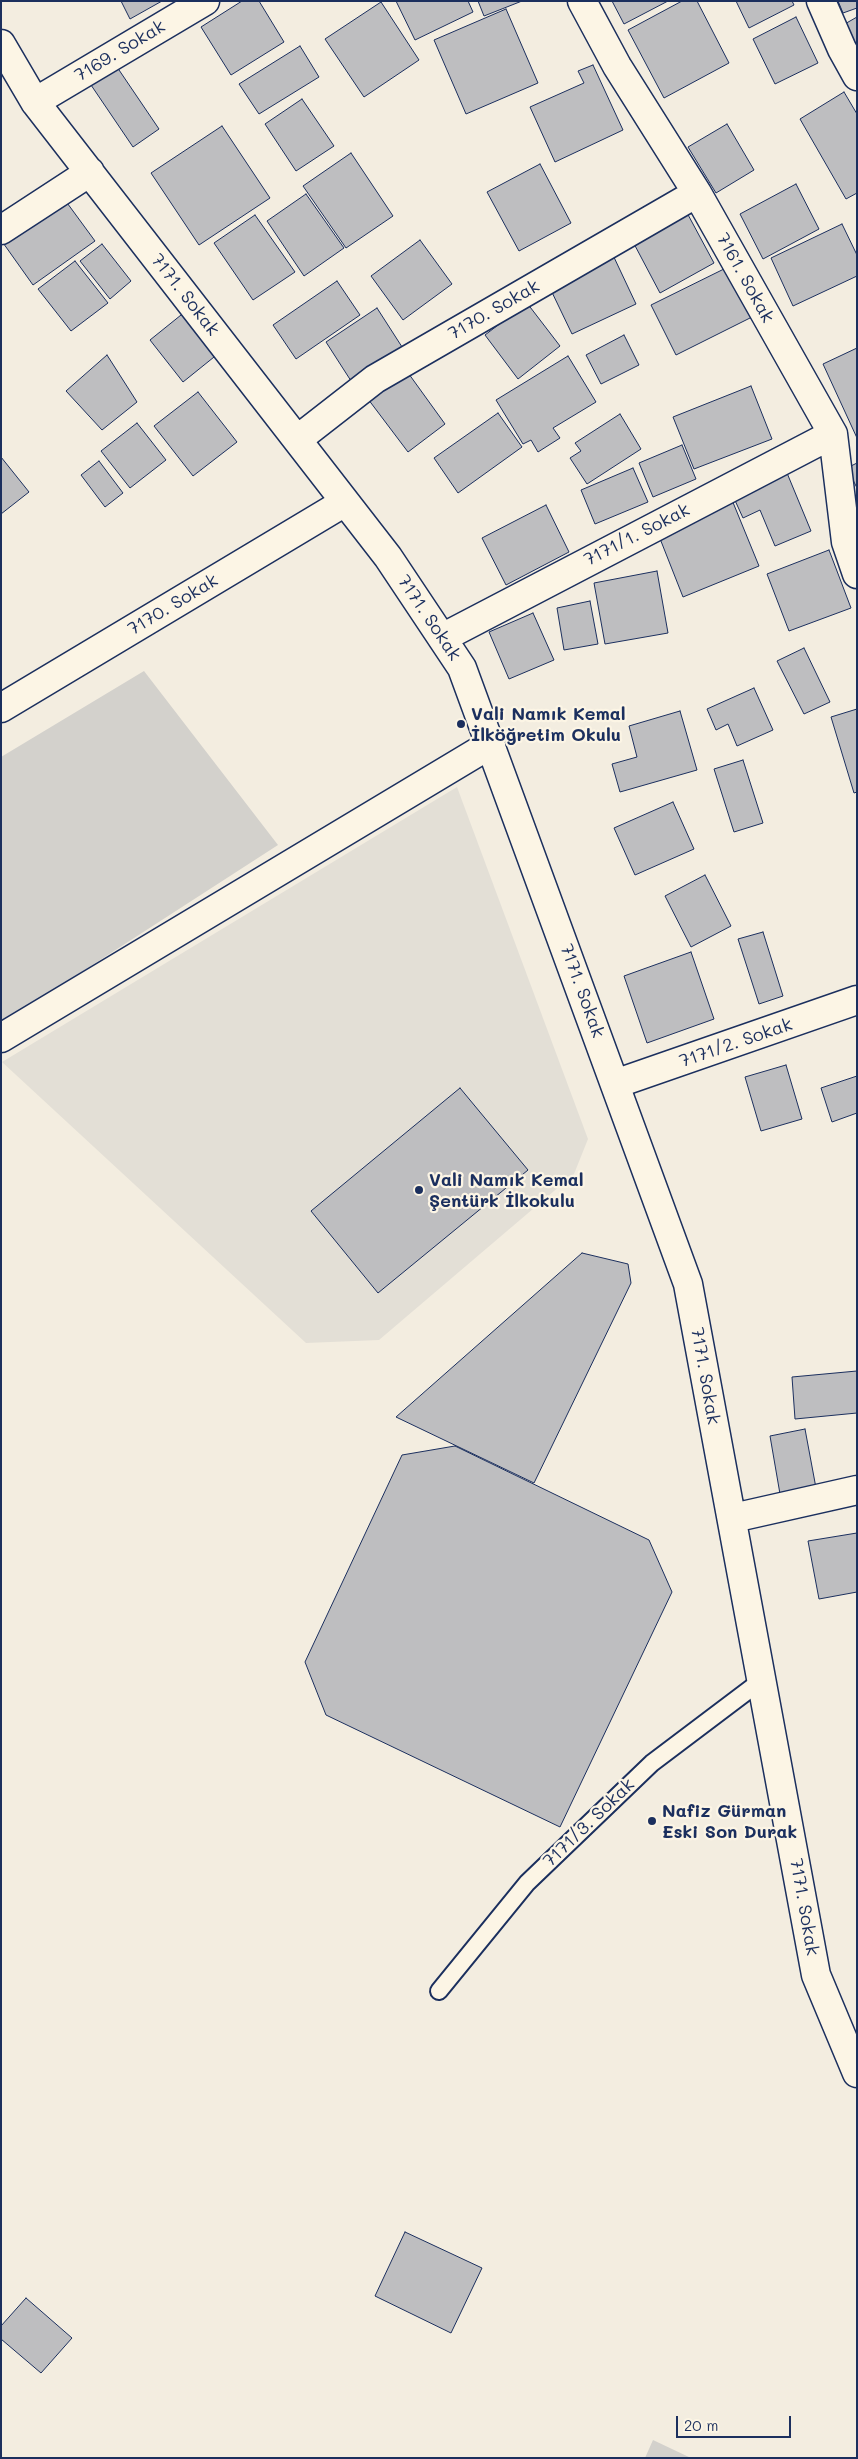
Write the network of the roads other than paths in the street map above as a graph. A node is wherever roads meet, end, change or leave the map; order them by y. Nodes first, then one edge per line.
1 (205, 1) edge
2 (582, 1) edge
3 (821, 1) edge
4 (1, 44) edge
5 (857, 76) edge
6 (35, 102) junction
7 (90, 172) junction
8 (697, 193) junction
9 (1, 230) edge
10 (833, 434) junction
11 (298, 438) junction
12 (345, 502) junction
13 (857, 574) edge
14 (442, 638) junction
15 (1, 708) edge
16 (491, 744) junction
17 (857, 1000) edge
18 (1, 1038) edge
19 (615, 1084) junction
20 (857, 1490) edge
21 (732, 1518) junction
22 (762, 1680) junction
23 (439, 1991) dead end
24 (857, 2073) edge

1 - 6 street, 7169. Sokak
2 - 8 street, 7161. Sokak
3 - 5 street
4 - 6 street, 7171. Sokak
6 - 7 street, 7171. Sokak
7 - 9 street
7 - 11 street, 7171. Sokak
8 - 10 street, 7161. Sokak
8 - 11 street, 7170. Sokak
10 - 13 street, 7161. Sokak
10 - 14 street, 7171/1. Sokak
11 - 12 street, 7171. Sokak
12 - 14 street, 7171. Sokak
12 - 15 street, 7170. Sokak
14 - 16 street, 7171. Sokak
16 - 18 street
16 - 19 street, 7171. Sokak
17 - 19 street, 7171/2. Sokak
19 - 21 street, 7171. Sokak
20 - 21 street
21 - 22 street, 7171. Sokak
22 - 23 lane, 7171/3. Sokak
22 - 24 street, 7171. Sokak

